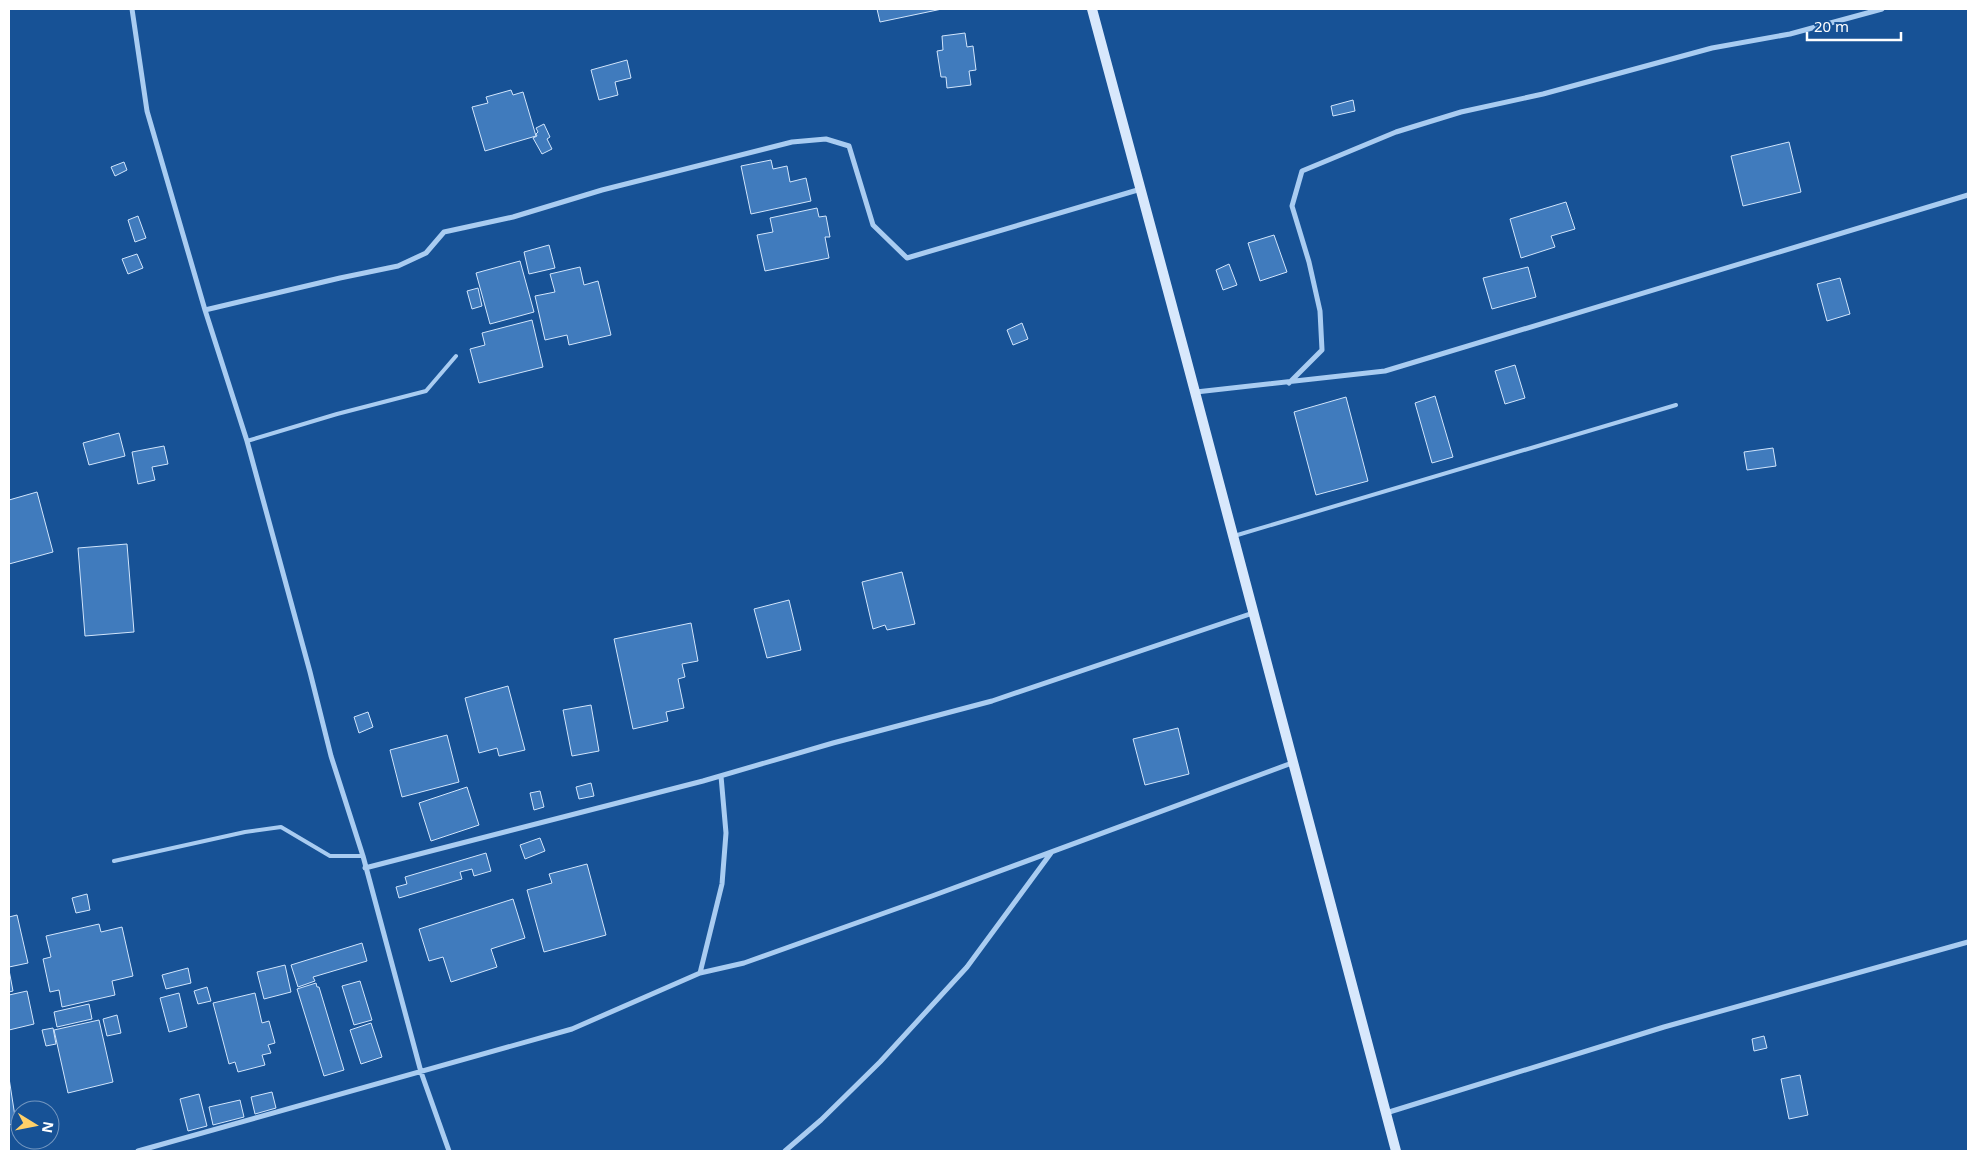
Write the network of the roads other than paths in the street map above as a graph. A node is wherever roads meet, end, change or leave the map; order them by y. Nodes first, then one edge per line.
1 (132, 9) edge
2 (1092, 9) edge
3 (1882, 9) edge
4 (1140, 189) junction
5 (1968, 195) edge
6 (205, 310) junction
7 (456, 356) dead end
8 (1289, 383) junction
9 (1196, 392) junction
10 (1676, 406) dead end
11 (247, 440) junction
12 (1234, 536) junction
13 (1253, 613) junction
14 (1292, 763) junction
15 (721, 776) junction
16 (1051, 852) junction
17 (363, 856) junction
18 (114, 861) dead end
19 (365, 868) junction
20 (1968, 942) edge
21 (700, 973) junction
22 (421, 1072) junction
23 (1386, 1113) junction
24 (138, 1151) edge
25 (449, 1151) edge
26 (785, 1151) edge
27 (1396, 1151) edge

1 - 6 street
2 - 4 street
3 - 8 street
4 - 6 street
4 - 9 street
5 - 8 street
6 - 11 street
7 - 11 lane
8 - 9 street
9 - 12 street
10 - 12 lane
11 - 17 street
12 - 13 street
13 - 14 street
13 - 15 street
14 - 16 street
14 - 23 street
15 - 19 street
15 - 21 street
16 - 21 street
16 - 26 street
17 - 18 lane
17 - 19 street
19 - 22 street
20 - 23 street
21 - 22 street
22 - 24 street
22 - 25 street
23 - 27 street

